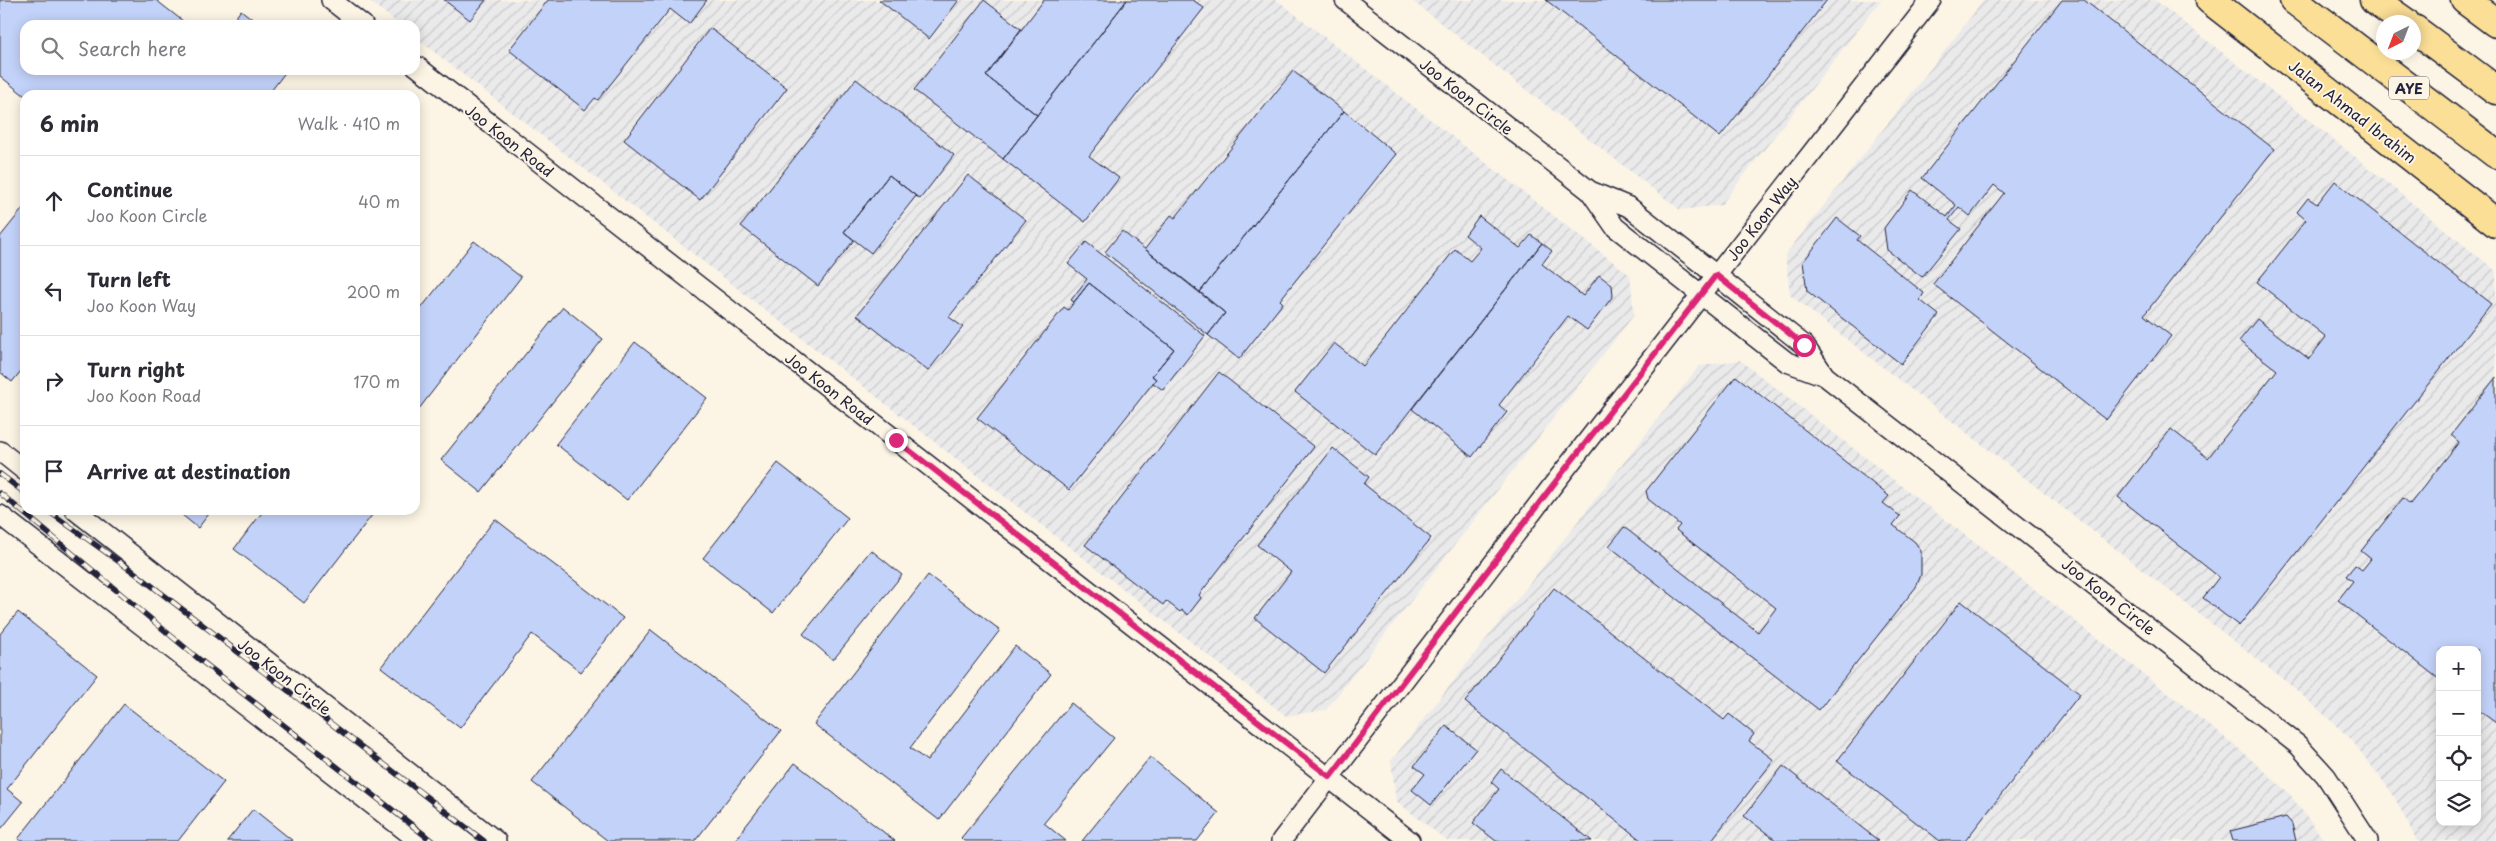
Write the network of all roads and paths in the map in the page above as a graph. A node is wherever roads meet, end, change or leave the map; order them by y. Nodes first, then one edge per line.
1 (331, 0) edge
2 (1344, 0) edge
3 (1931, 0) edge
4 (2210, 0) edge
5 (2294, 0) edge
6 (2374, 0) edge
7 (2465, 0) edge
8 (2395, 15) edge
9 (357, 20) edge
10 (2322, 22) junction
11 (2496, 23) edge
12 (2421, 34) edge
13 (420, 69) edge
14 (2496, 90) edge
15 (2496, 154) edge
16 (2496, 175) edge
17 (1590, 191) junction
18 (2496, 223) edge
19 (1716, 275) junction
20 (1701, 295) junction
21 (1825, 376) junction
22 (0, 451) edge
23 (20, 467) edge
24 (0, 515) edge
25 (81, 515) edge
26 (1330, 777) junction
27 (419, 841) edge
28 (496, 841) edge
29 (1282, 841) edge
30 (1410, 841) edge
31 (2368, 841) edge

1 - 9 street
2 - 17 street, Joo Koon Circle
3 - 19 street, Joo Koon Way
4 - 18 main road, Jalan Ahmad Ibrahim
5 - 10 main road, AYE
6 - 8 main road
7 - 11 main road
10 - 15 main road, AYE
10 - 16 main road
12 - 14 main road
13 - 26 street, Joo Koon Road
17 - 19 street, Joo Koon Circle
17 - 20 street, Joo Koon Circle
19 - 20 street, Joo Koon Way
19 - 21 street, Joo Koon Circle
20 - 21 street, Joo Koon Circle
20 - 26 street, Joo Koon Way
21 - 31 street, Joo Koon Circle
22 - 23 street
24 - 27 street
25 - 28 street, Joo Koon Circle
26 - 29 street, Joo Koon Way
26 - 30 street, Joo Koon Road

